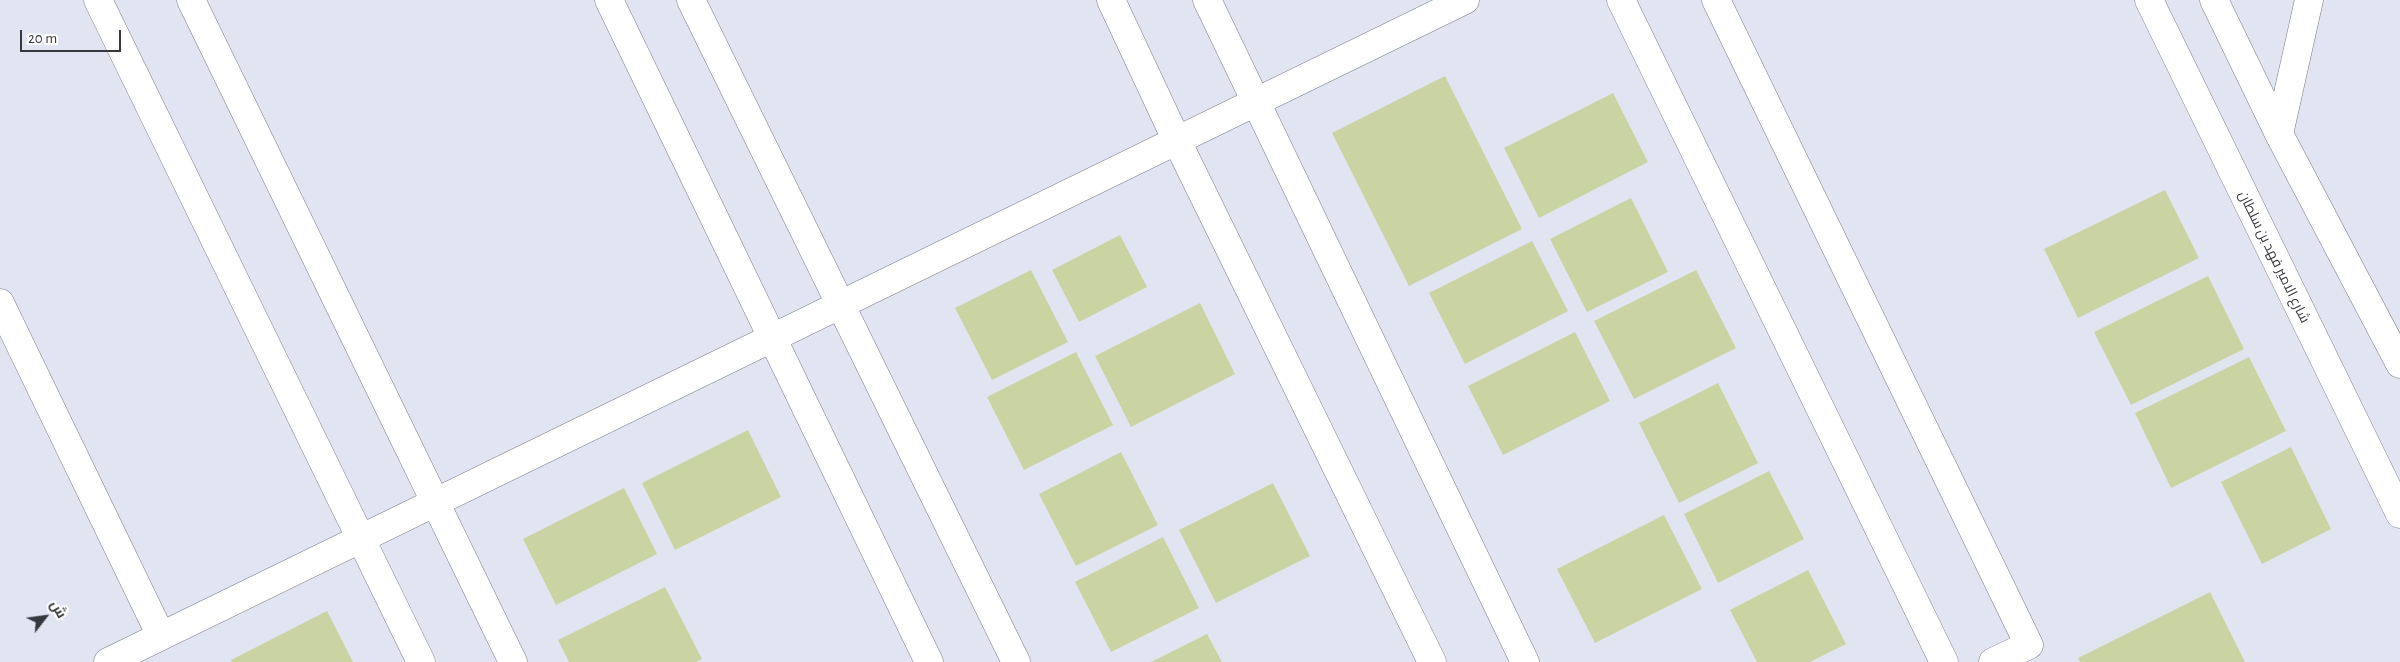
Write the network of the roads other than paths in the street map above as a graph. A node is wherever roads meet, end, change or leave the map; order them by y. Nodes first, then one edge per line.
1 (98, 0) edge
2 (191, 0) edge
3 (609, 0) edge
4 (691, 0) edge
5 (1111, 0) edge
6 (1207, 0) edge
7 (1465, 0) edge
8 (1621, 0) edge
9 (1716, 0) edge
10 (2149, 0) edge
11 (2214, 0) edge
12 (2309, 0) edge
13 (1256, 102) junction
14 (2279, 134) junction
15 (1177, 141) junction
16 (0, 302) edge
17 (841, 304) junction
18 (773, 337) junction
19 (2400, 364) edge
20 (434, 502) junction
21 (2400, 514) edge
22 (360, 539) junction
23 (161, 636) junction
24 (108, 662) edge
25 (421, 662) edge
26 (513, 662) edge
27 (929, 662) edge
28 (1016, 662) edge
29 (1432, 662) edge
30 (1524, 662) edge
31 (1944, 662) edge
32 (1993, 662) edge

1 - 22 street
2 - 20 street
3 - 18 street
4 - 17 street
5 - 15 street
6 - 13 street
7 - 13 street
8 - 31 street
9 - 32 street
10 - 21 street, شارع الامير فهد بن سلطان
11 - 14 street
12 - 14 street
13 - 15 street
13 - 30 street
14 - 19 street
15 - 17 street
15 - 29 street
16 - 23 street
17 - 18 street
17 - 28 street
18 - 20 street
18 - 27 street
20 - 22 street
20 - 26 street
22 - 23 street
22 - 25 street
23 - 24 street

